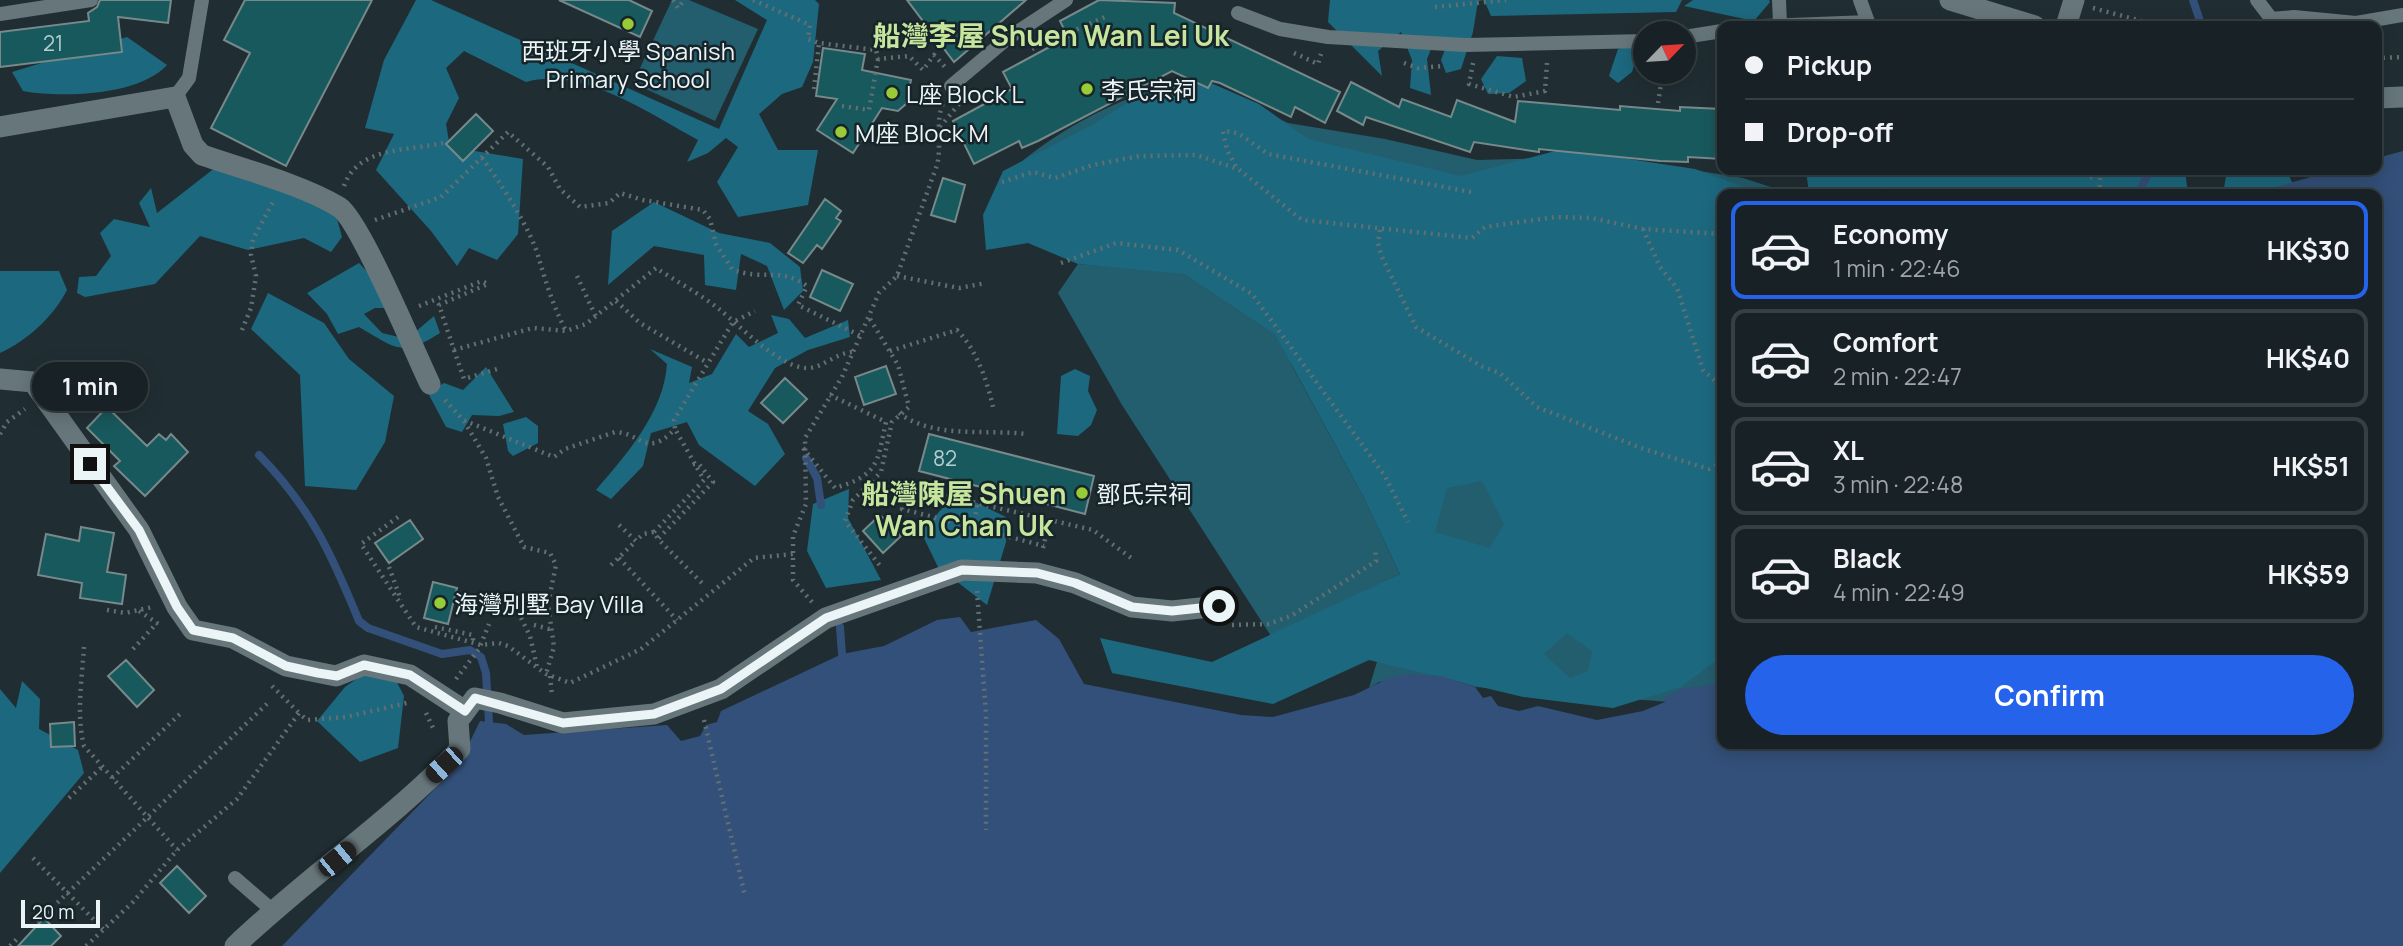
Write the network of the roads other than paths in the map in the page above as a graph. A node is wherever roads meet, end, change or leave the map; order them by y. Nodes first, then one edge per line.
1 (90, 0) edge
2 (202, 0) edge
3 (1066, 0) edge
4 (1779, 0) edge
5 (1860, 0) edge
6 (1950, 0) edge
7 (2257, 0) edge
8 (2082, 4) edge
9 (1238, 13) dead end
10 (0, 14) edge
11 (2403, 15) edge
12 (1780, 21) edge
13 (1868, 21) edge
14 (2019, 21) edge
15 (2070, 21) edge
16 (2273, 21) edge
17 (2278, 21) edge
18 (2336, 21) edge
19 (2368, 21) edge
20 (1717, 32) edge
21 (1696, 35) edge
22 (1633, 41) edge
23 (955, 84) road end
24 (175, 97) junction
25 (2403, 97) edge
26 (2382, 98) edge
27 (0, 127) edge
28 (2, 377) edge
29 (430, 384) road end
30 (1224, 616) road end
31 (465, 711) junction
32 (235, 878) dead end
33 (272, 910) junction
34 (235, 946) edge

1 - 10 lane
2 - 24 lane
3 - 23 lane
4 - 12 lane
5 - 13 lane
6 - 14 street
7 - 16 lane
8 - 15 street
9 - 22 lane
11 - 19 lane
17 - 18 lane
20 - 21 lane
24 - 27 street
24 - 29 street
25 - 26 street
28 - 31 street
30 - 31 street
31 - 33 street
32 - 33 lane
33 - 34 street

